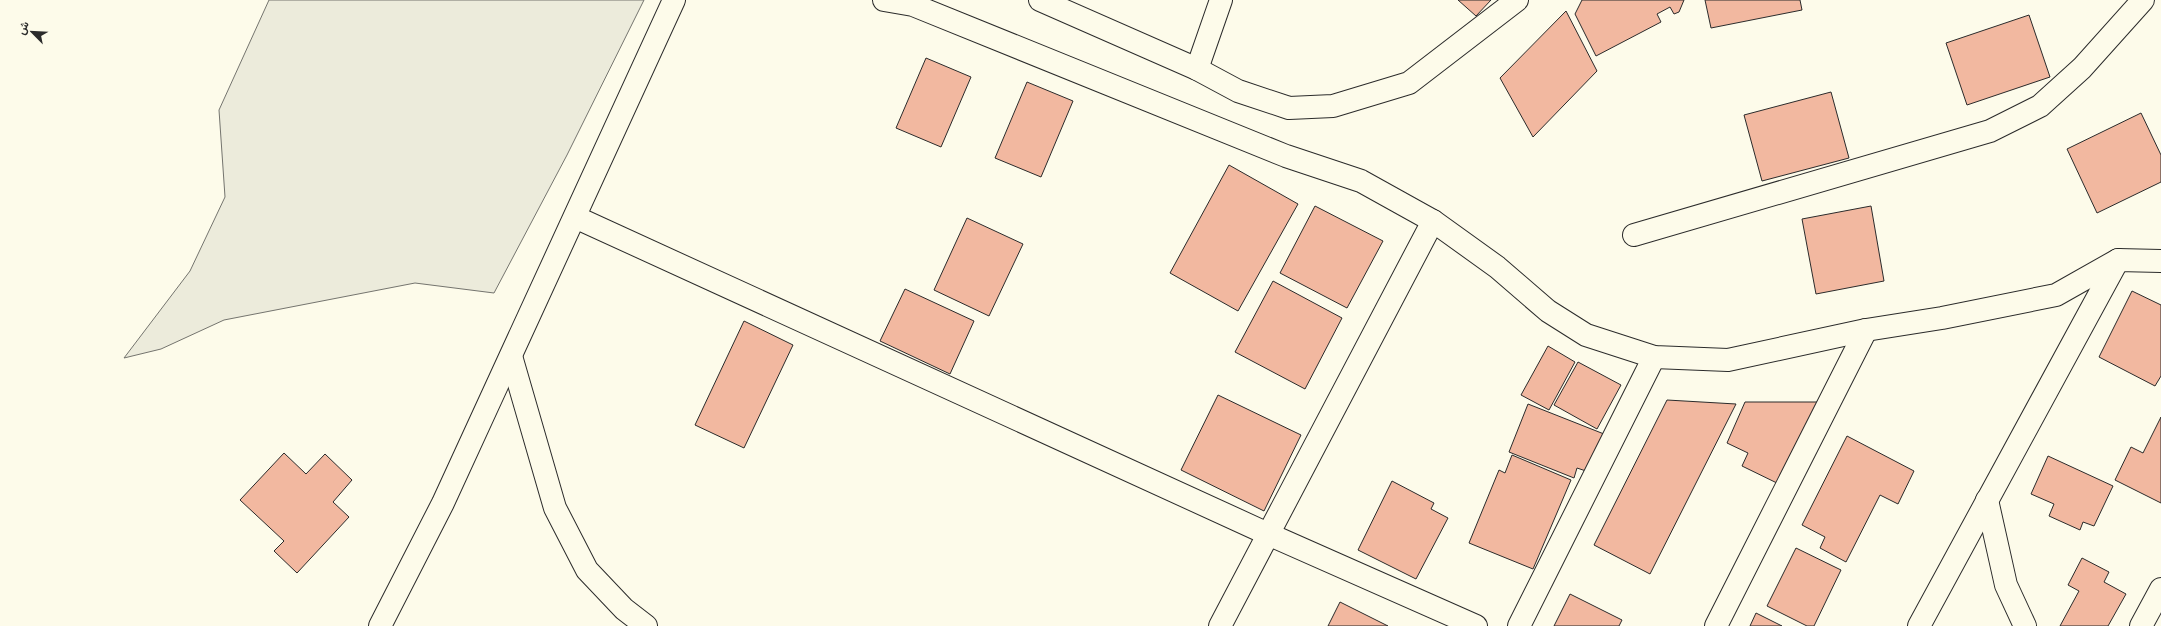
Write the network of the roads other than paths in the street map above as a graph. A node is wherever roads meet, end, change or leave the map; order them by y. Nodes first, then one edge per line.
1 (674, 0) edge
2 (884, 0) edge
3 (1040, 0) edge
4 (1221, 0) edge
5 (1517, 0) edge
6 (2143, 0) edge
7 (1197, 69) junction
8 (575, 217) junction
9 (1433, 222) junction
10 (1634, 236) dead end
11 (2118, 260) junction
12 (2161, 261) edge
13 (1866, 330) junction
14 (511, 356) junction
15 (1654, 357) junction
16 (1987, 500) junction
17 (1268, 534) junction
18 (2161, 589) edge
19 (380, 626) edge
20 (646, 626) edge
21 (1220, 626) edge
22 (1476, 626) edge
23 (1519, 626) edge
24 (1716, 626) edge
25 (1919, 626) edge
26 (2025, 626) edge
27 (2141, 626) edge

1 - 8 street
2 - 9 street
3 - 7 street
4 - 7 street
5 - 7 street
6 - 10 street
8 - 14 street
8 - 17 street
9 - 15 street
9 - 17 street
11 - 12 street
11 - 13 street
11 - 16 street
13 - 15 street
13 - 24 street
14 - 19 street
14 - 20 street
15 - 23 street
16 - 25 street
16 - 26 street
17 - 21 street
17 - 22 street
18 - 27 street

